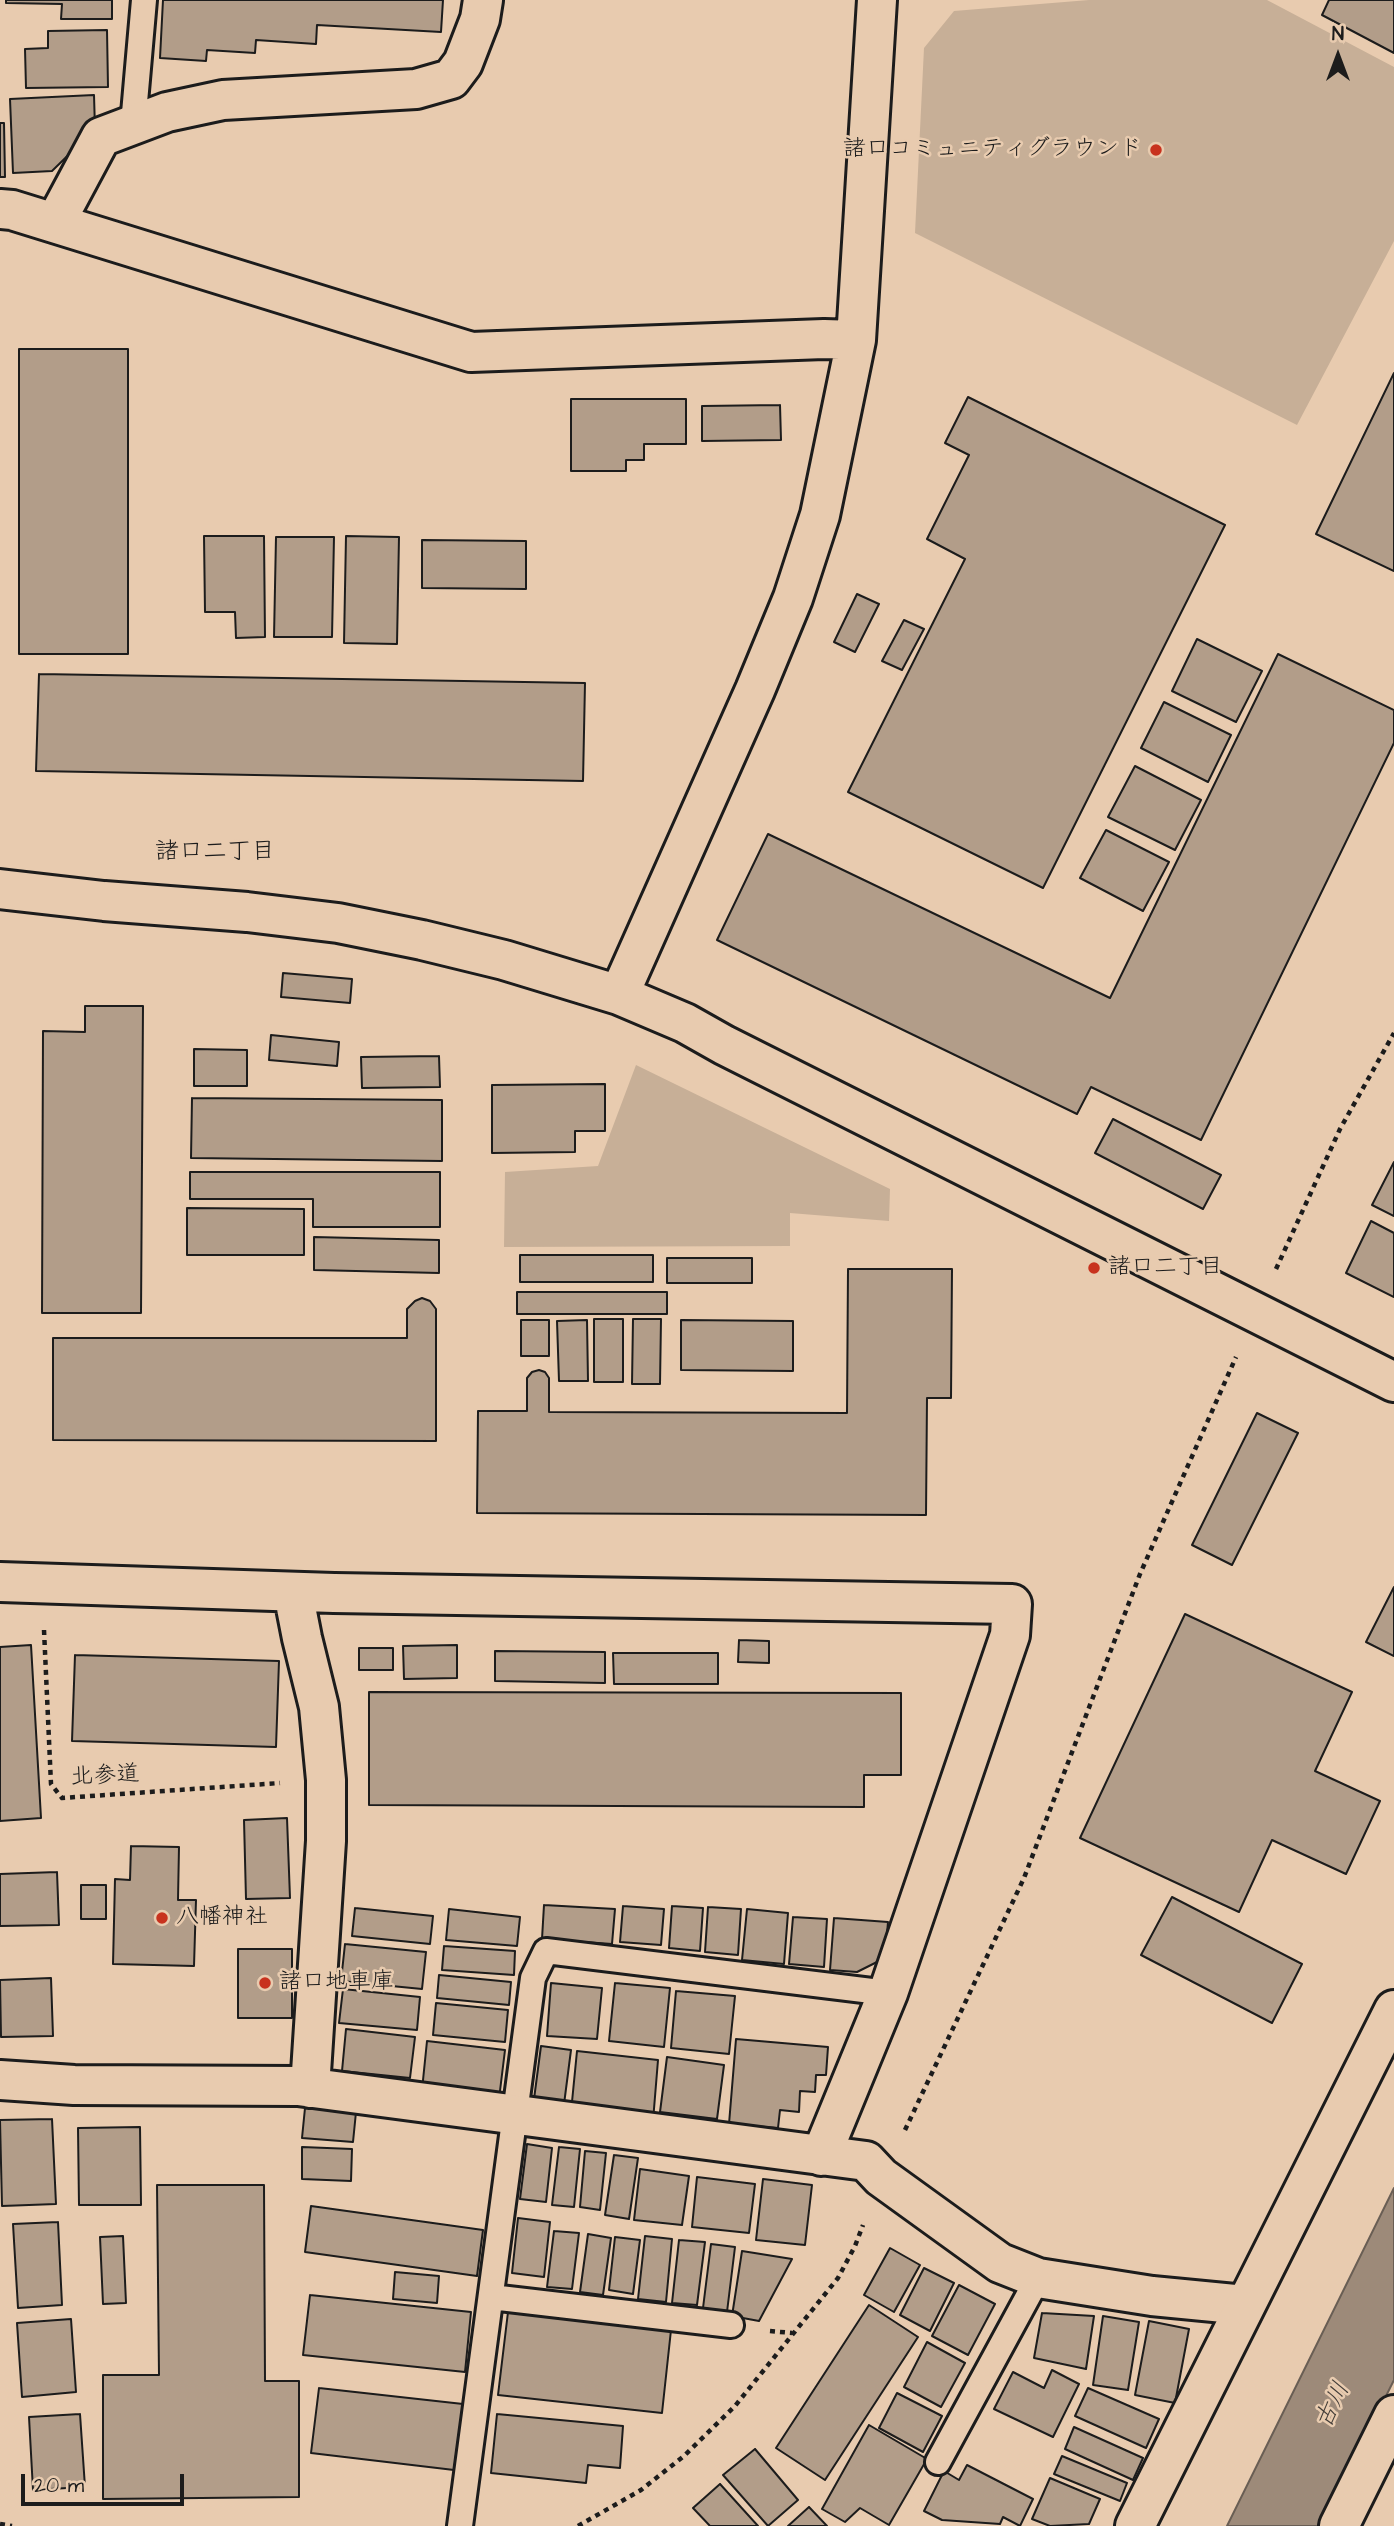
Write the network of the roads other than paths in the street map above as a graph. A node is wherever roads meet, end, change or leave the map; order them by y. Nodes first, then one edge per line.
1 (144, 0) edge
2 (483, 0) edge
3 (877, 0) edge
4 (133, 125) junction
5 (0, 209) edge
6 (55, 223) junction
7 (856, 340) junction
8 (0, 890) edge
9 (619, 995) junction
10 (1394, 1382) edge
11 (0, 1582) edge
12 (293, 1592) junction
13 (888, 1993) junction
14 (1394, 2010) edge
15 (0, 2080) edge
16 (310, 2088) junction
17 (515, 2115) junction
18 (821, 2156) junction
19 (1038, 2278) junction
20 (491, 2297) junction
21 (1245, 2305) junction
22 (731, 2325) dead end
23 (1394, 2415) edge
24 (938, 2462) dead end
25 (460, 2526) edge
26 (1135, 2526) edge
27 (1339, 2526) edge

1 - 4 lane
2 - 4 street
3 - 7 street
4 - 6 street
5 - 6 street
6 - 7 street
7 - 9 street
8 - 9 street
9 - 10 street
11 - 12 street
12 - 13 street
12 - 16 street
13 - 17 lane
13 - 18 street
14 - 21 street
15 - 16 street
16 - 17 street
17 - 18 street
17 - 20 lane
18 - 19 street
19 - 21 street
19 - 24 lane
20 - 22 lane
20 - 25 lane
21 - 26 street
23 - 27 street

